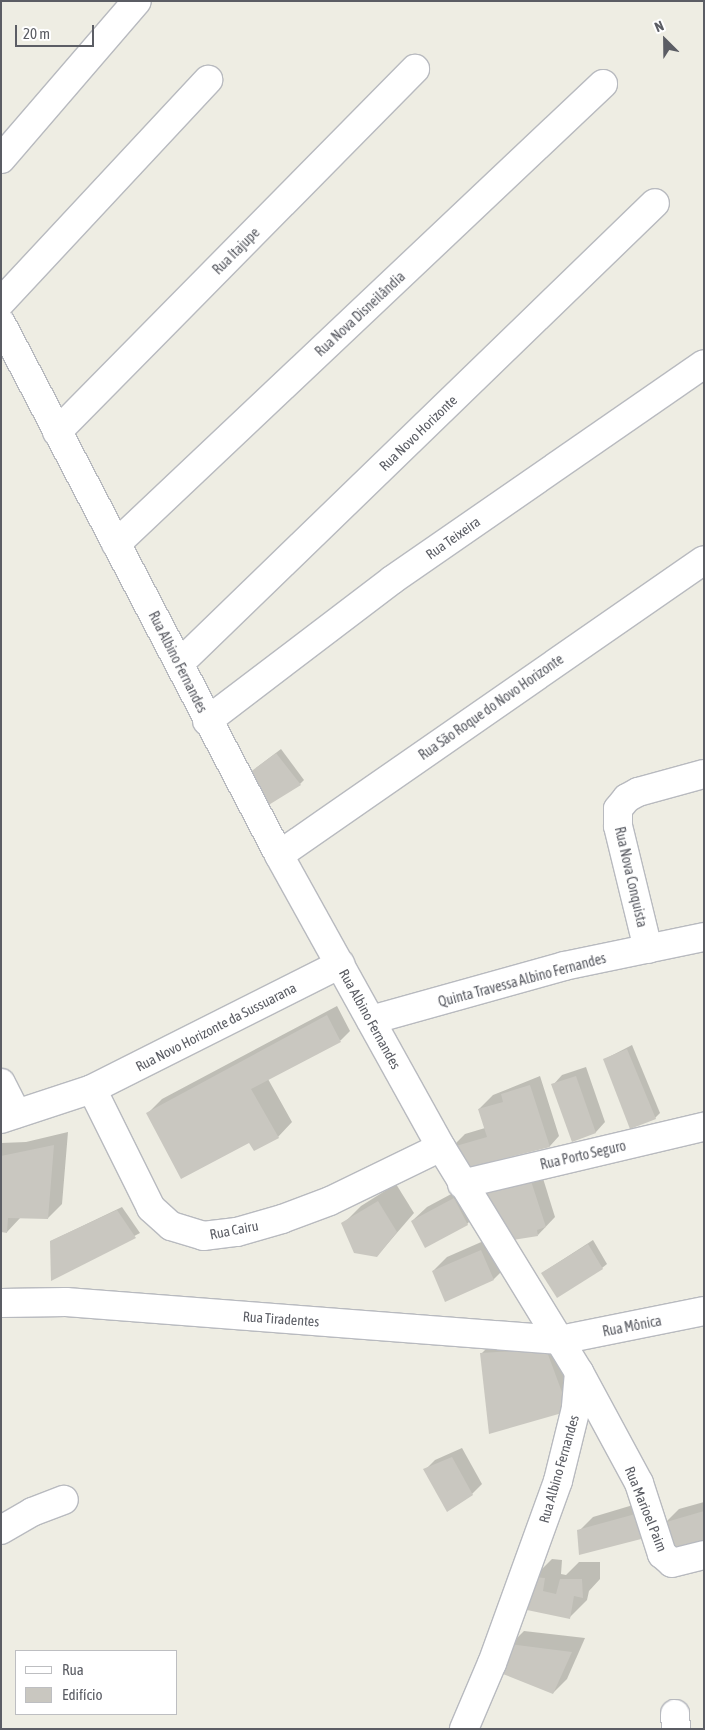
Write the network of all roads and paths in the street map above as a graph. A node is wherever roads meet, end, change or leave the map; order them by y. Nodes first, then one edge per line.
1 (136, 2) edge
2 (415, 70) dead end
3 (208, 80) dead end
4 (603, 84) dead end
5 (1, 159) edge
6 (655, 202) dead end
7 (1, 302) edge
8 (1, 323) edge
9 (704, 364) edge
10 (57, 432) junction
11 (116, 544) junction
12 (704, 560) edge
13 (180, 662) junction
14 (208, 721) junction
15 (704, 774) edge
16 (279, 855) junction
17 (704, 937) edge
18 (648, 949) junction
19 (340, 964) junction
20 (371, 1020) junction
21 (1, 1083) edge
22 (92, 1089) junction
23 (8, 1116) edge
24 (704, 1127) edge
25 (441, 1147) junction
26 (462, 1184) junction
27 (1, 1303) edge
28 (704, 1311) edge
29 (560, 1340) junction
30 (579, 1372) junction
31 (64, 1500) dead end
32 (1, 1530) edge
33 (704, 1555) edge
34 (464, 1729) edge

1 - 5 street
2 - 10 street, Rua Itajupe
3 - 7 street
4 - 11 street, Rua Nova Disneilândia
6 - 13 street, Rua Novo Horizonte
8 - 10 street, Rua Albino Fernandes
9 - 14 street, Rua Teixeira
10 - 11 street, Rua Albino Fernandes
11 - 13 street, Rua Albino Fernandes
12 - 16 street, Rua São Roque do Novo Horizonte
13 - 14 street, Rua Albino Fernandes
14 - 16 street, Rua Albino Fernandes
15 - 18 street, Rua Nova Conquista
16 - 19 street, Rua Albino Fernandes
17 - 18 street, Quinta Travessa Albino Fernandes
18 - 20 street, Quinta Travessa Albino Fernandes
19 - 20 street, Rua Albino Fernandes
19 - 22 street, Rua Novo Horizonte da Sussuarana
20 - 25 street, Rua Albino Fernandes
21 - 23 street
22 - 23 street, Rua Novo Horizonte da Sussuarana
22 - 25 street, Rua Cairu
24 - 26 street, Rua Porto Seguro
25 - 26 street, Rua Albino Fernandes
26 - 29 street, Rua Albino Fernandes
27 - 29 street, Rua Tiradentes
28 - 29 street, Rua Mônica
29 - 30 street, Rua Albino Fernandes
30 - 33 street, Rua Marioel Paim
30 - 34 street, Rua Albino Fernandes
31 - 32 street

